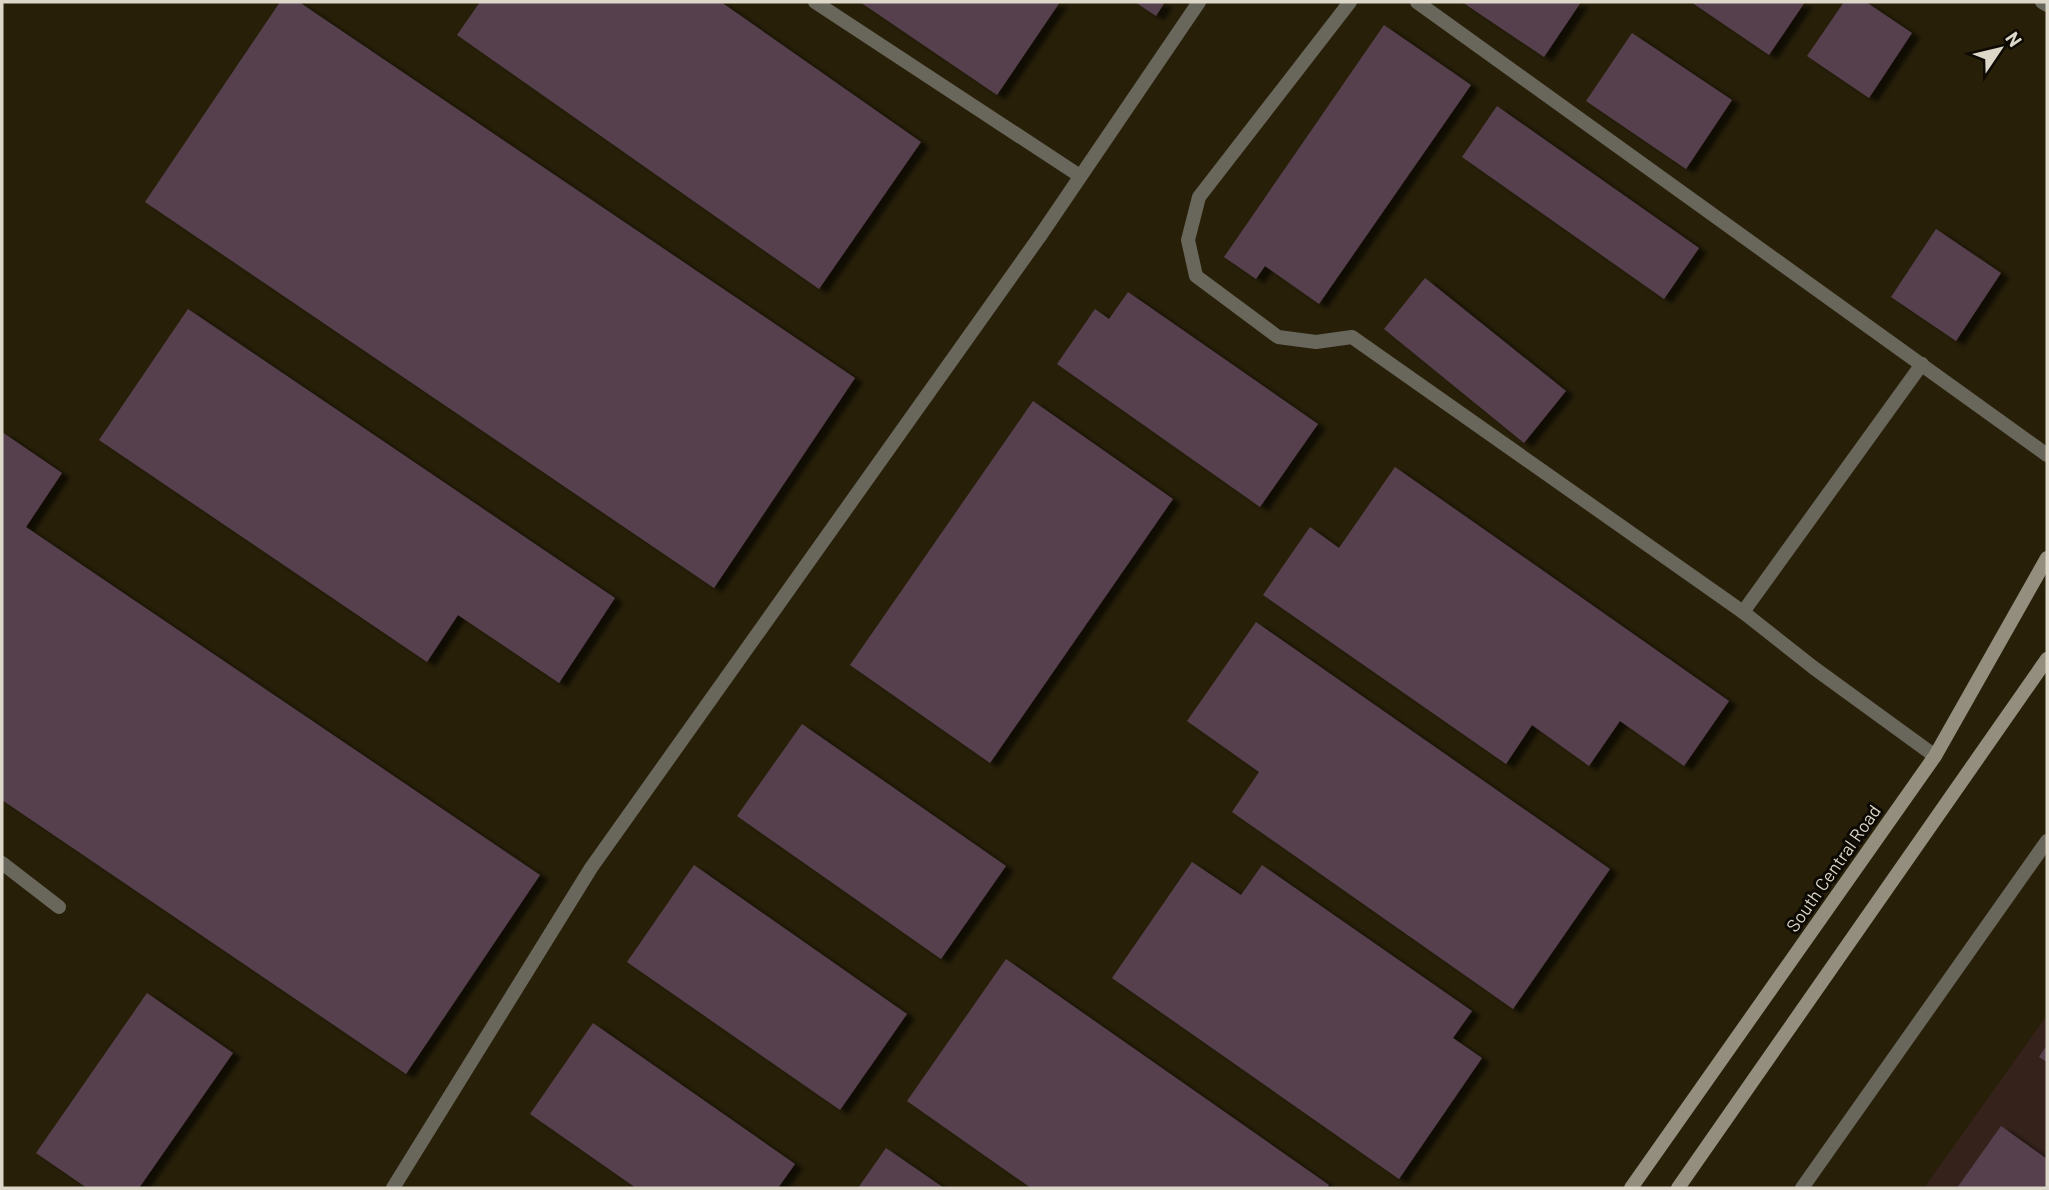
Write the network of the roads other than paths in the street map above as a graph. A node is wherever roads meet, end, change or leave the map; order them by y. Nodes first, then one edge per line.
1 (815, 2) edge
2 (1199, 2) edge
3 (1350, 2) edge
4 (1417, 2) edge
5 (2042, 2) edge
6 (2047, 5) edge
7 (1080, 176) junction
8 (1923, 365) junction
9 (2047, 455) edge
10 (2047, 558) edge
11 (1743, 612) junction
12 (2047, 659) edge
13 (1935, 756) junction
14 (2047, 841) edge
15 (2, 863) edge
16 (59, 907) dead end
17 (393, 1188) edge
18 (1631, 1188) edge
19 (1678, 1188) edge
20 (1802, 1188) edge

1 - 7 street
2 - 7 street
3 - 11 street
4 - 8 street
5 - 6 street
7 - 17 street
8 - 9 street
8 - 11 street
10 - 13 main road, South Central Road
11 - 13 street
12 - 19 main road
13 - 18 main road, South Central Road
14 - 20 street
15 - 16 street

